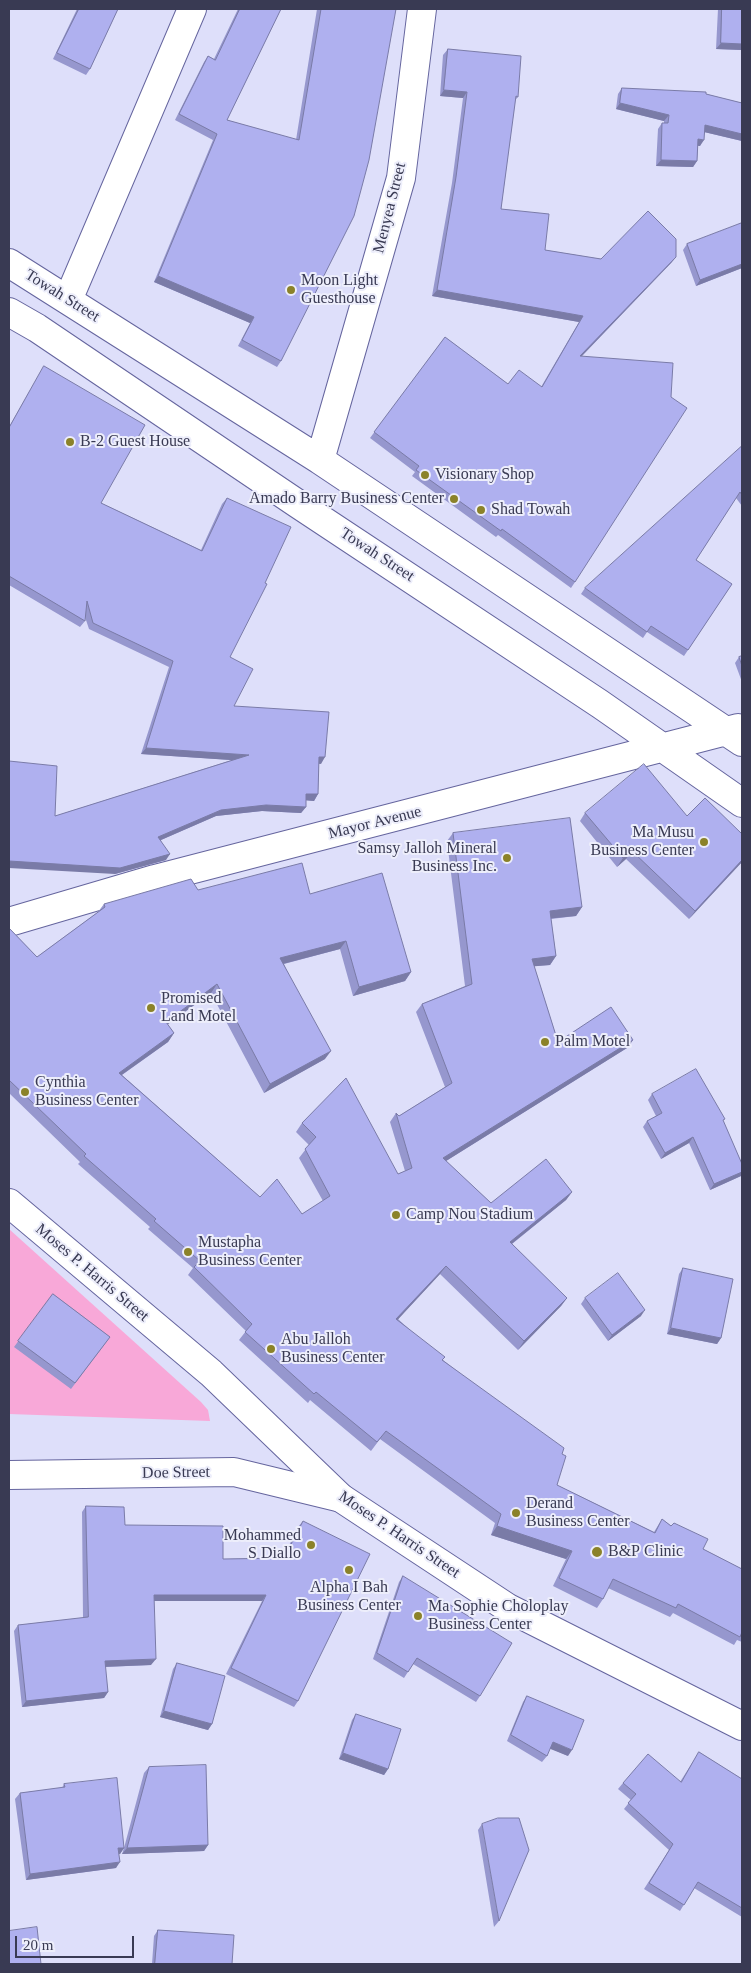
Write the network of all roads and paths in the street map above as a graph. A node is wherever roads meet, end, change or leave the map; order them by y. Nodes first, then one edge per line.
1 (192, 9) edge
2 (422, 9) edge
3 (9, 263) edge
4 (68, 300) junction
5 (9, 312) edge
6 (320, 460) junction
7 (737, 734) edge
8 (664, 749) junction
9 (742, 803) edge
10 (9, 922) edge
11 (9, 1203) edge
12 (9, 1475) edge
13 (340, 1498) junction
14 (742, 1726) edge

1 - 4 main road
2 - 6 main road, Menyea Street
3 - 4 main road, Towah Street
4 - 6 main road, Towah Street
5 - 8 main road, Towah Street
6 - 7 main road, Towah Street
7 - 8 main road, Mayor Avenue
8 - 9 main road, Towah Street
8 - 10 main road, Mayor Avenue
11 - 13 main road, Moses P. Harris Street
12 - 13 main road, Doe Street
13 - 14 main road, Moses P. Harris Street

